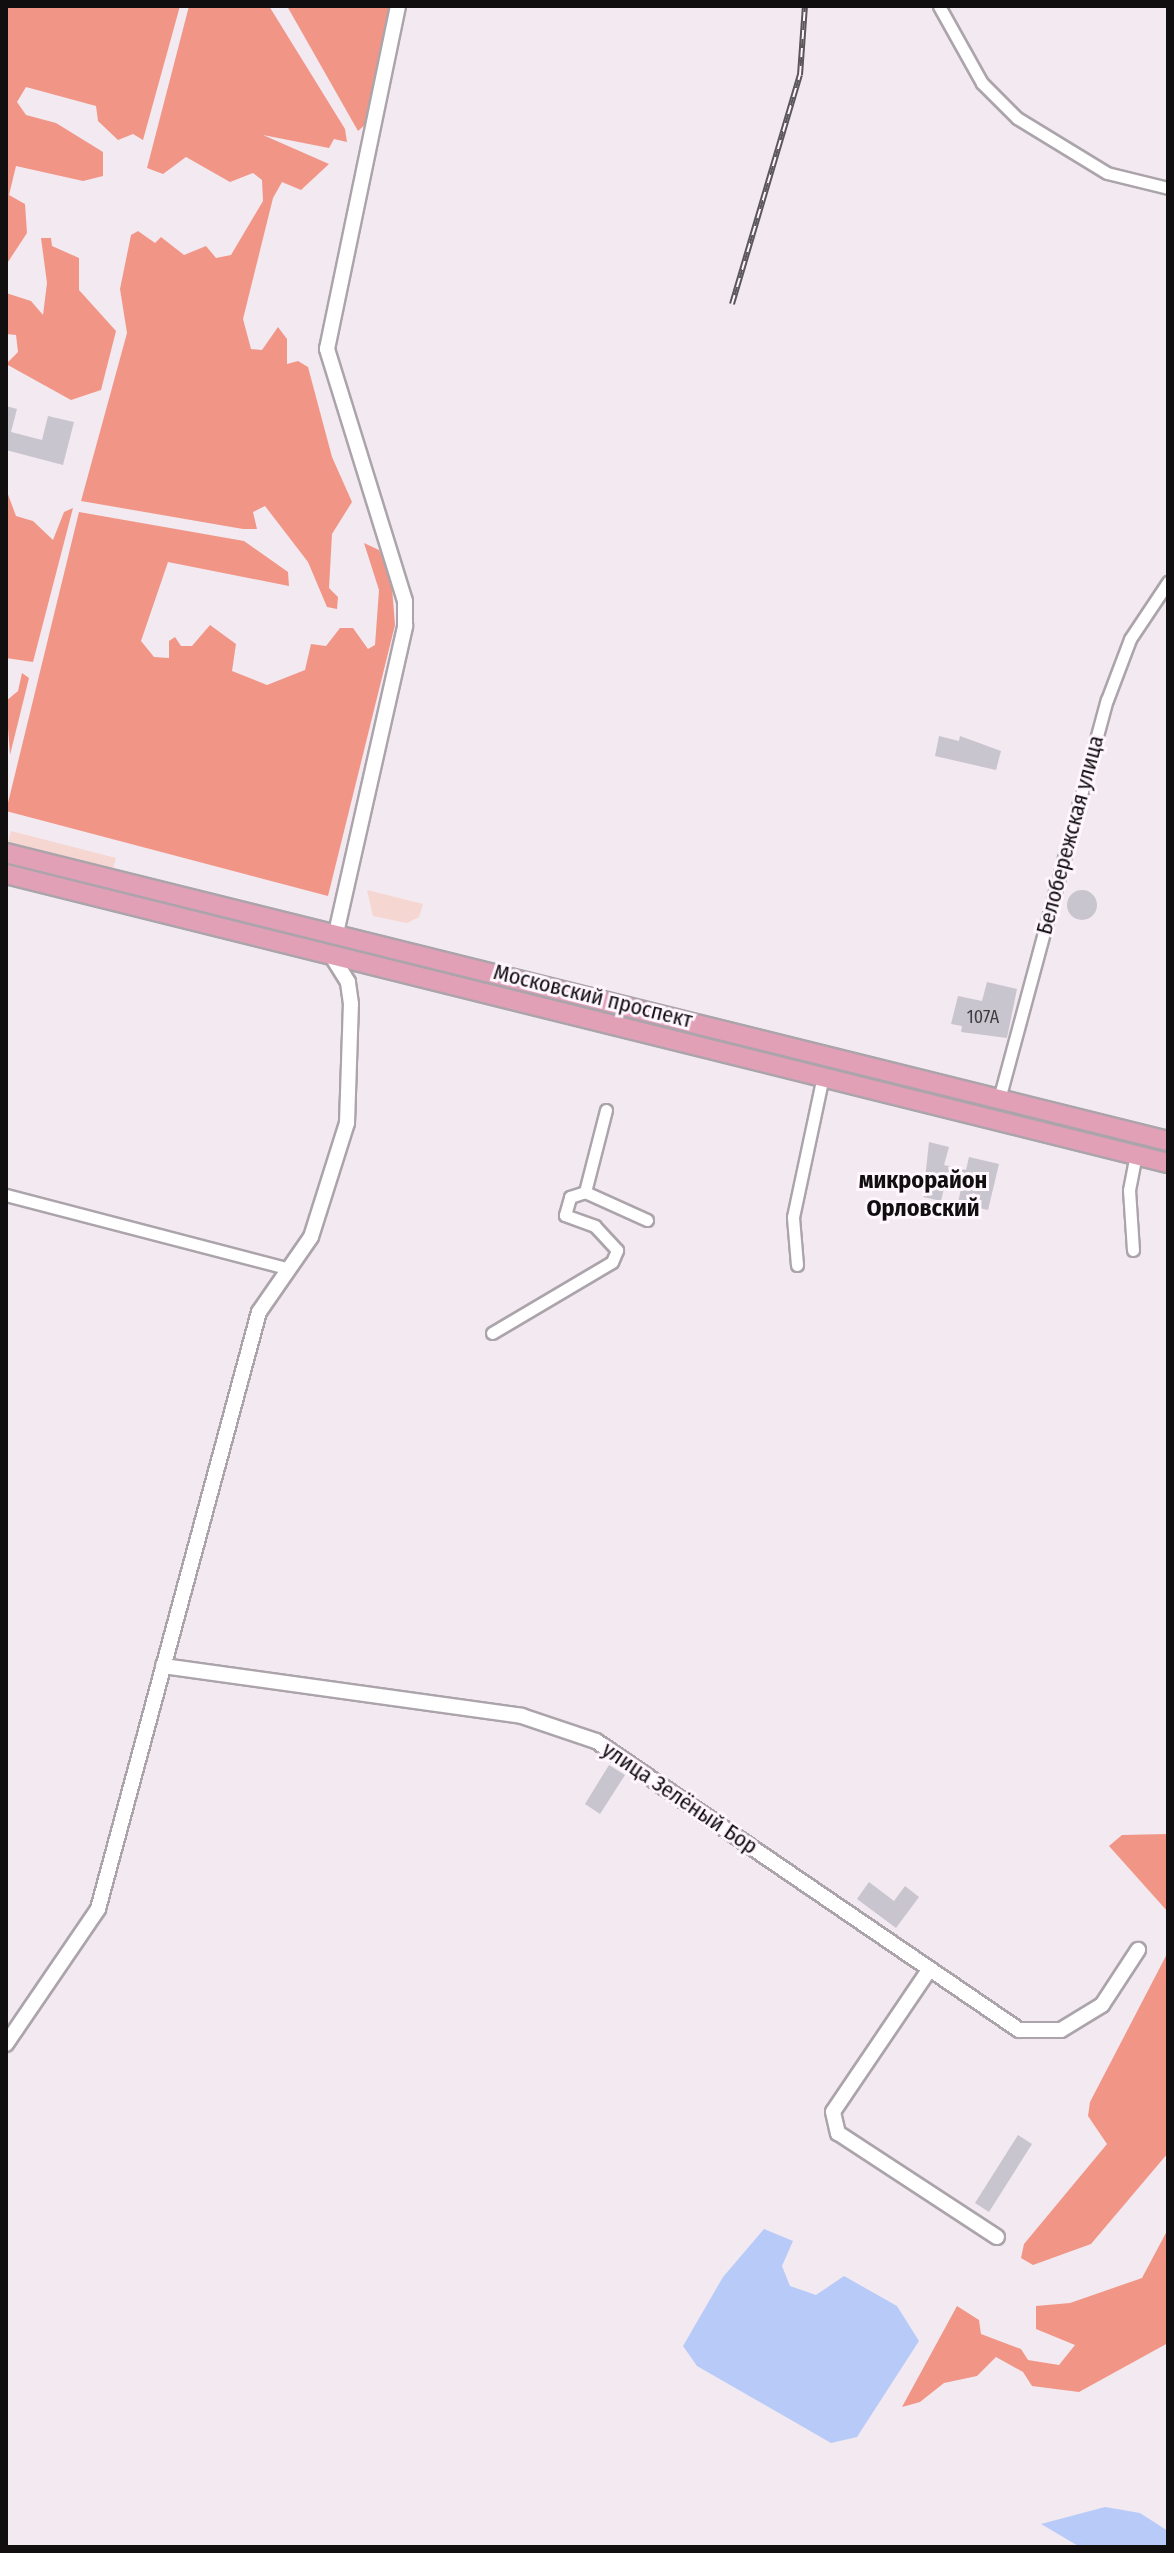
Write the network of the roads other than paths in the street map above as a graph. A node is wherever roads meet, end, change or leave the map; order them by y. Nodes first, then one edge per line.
1 (398, 6) edge
2 (939, 6) edge
3 (1168, 188) edge
4 (1168, 582) edge
5 (6, 853) edge
6 (6, 874) edge
7 (336, 933) junction
8 (332, 956) junction
9 (823, 1076) junction
10 (999, 1099) junction
11 (606, 1110) dead end
12 (1168, 1141) edge
13 (1136, 1155) junction
14 (1168, 1163) edge
15 (585, 1192) junction
16 (6, 1195) edge
17 (647, 1220) dead end
18 (1133, 1250) dead end
19 (797, 1265) dead end
20 (287, 1268) junction
21 (492, 1333) dead end
22 (163, 1666) junction
23 (1138, 1950) dead end
24 (929, 1970) junction
25 (6, 2044) edge
26 (997, 2237) dead end

1 - 7 street
2 - 3 street
4 - 10 street, Белобережская улица
5 - 7 main road, Московский проспект
6 - 8 main road, Московский проспект
7 - 8 main road
7 - 10 main road, Московский проспект
8 - 9 main road, Московский проспект
8 - 20 street
9 - 13 main road, Московский проспект
9 - 19 street
10 - 12 main road, Московский проспект
11 - 15 street
13 - 14 main road, Московский проспект
13 - 18 street
15 - 17 street
15 - 21 street
16 - 20 street
20 - 22 street
22 - 24 street, улица Зелёный Бор
22 - 25 street
23 - 24 street, улица Зелёный Бор
24 - 26 street

